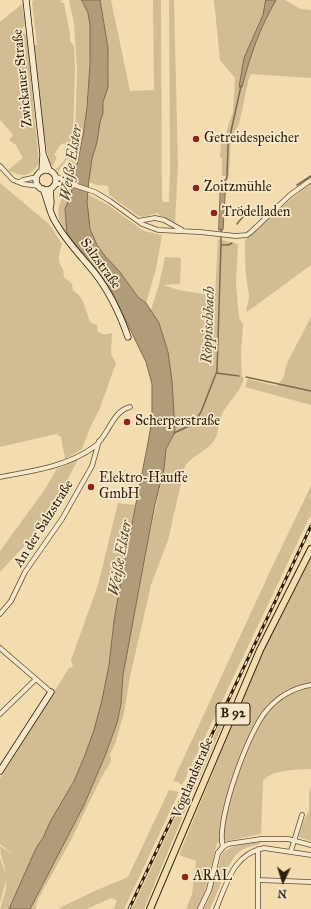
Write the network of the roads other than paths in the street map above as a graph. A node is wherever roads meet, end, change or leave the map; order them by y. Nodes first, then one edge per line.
1 (26, 0) edge
2 (43, 154) junction
3 (0, 166) edge
4 (50, 170) junction
5 (42, 171) junction
6 (37, 177) junction
7 (56, 177) junction
8 (311, 180) edge
9 (20, 182) junction
10 (64, 182) junction
11 (55, 184) junction
12 (41, 188) junction
13 (50, 189) junction
14 (50, 208) junction
15 (138, 221) junction
16 (182, 230) junction
17 (128, 337) dead end
18 (130, 407) dead end
19 (99, 441) junction
20 (0, 478) edge
21 (311, 549) edge
22 (0, 614) edge
23 (0, 648) edge
24 (36, 679) junction
25 (311, 684) edge
26 (51, 692) joint
27 (0, 714) edge
28 (0, 771) edge
29 (302, 815) dead end
30 (295, 840) junction
31 (311, 845) edge
32 (223, 847) junction
33 (258, 849) junction
34 (291, 851) junction
35 (311, 855) edge
36 (258, 880) junction
37 (311, 882) edge
38 (150, 909) edge
39 (200, 909) edge
40 (216, 909) edge
41 (258, 909) edge

1 - 2 main road, Zwickauer Straße
2 - 4 main road, Zwickauer Straße
2 - 5 main road, Zwickauer Straße
3 - 9 street
4 - 5 main road
4 - 7 main road, Zwickauer Straße
5 - 6 main road
6 - 9 street
6 - 12 main road
7 - 10 street
7 - 11 main road
8 - 16 street
9 - 12 street
10 - 11 street
10 - 15 street
11 - 13 main road
12 - 13 main road
12 - 14 main road, Salzstraße
13 - 14 main road, Salzstraße
14 - 17 main road, Salzstraße
15 - 16 street
15 - 16 street
18 - 19 street
19 - 20 street
19 - 22 street, An der Salzstraße
21 - 38 main road, Vogtlandstraße / B 92
23 - 24 street
24 - 26 street
24 - 27 street
25 - 32 street
26 - 28 main road
29 - 30 street
30 - 31 street
30 - 32 street
30 - 34 street
32 - 39 street
33 - 34 street
33 - 36 street
33 - 40 street
34 - 35 street
36 - 37 street
36 - 41 street

